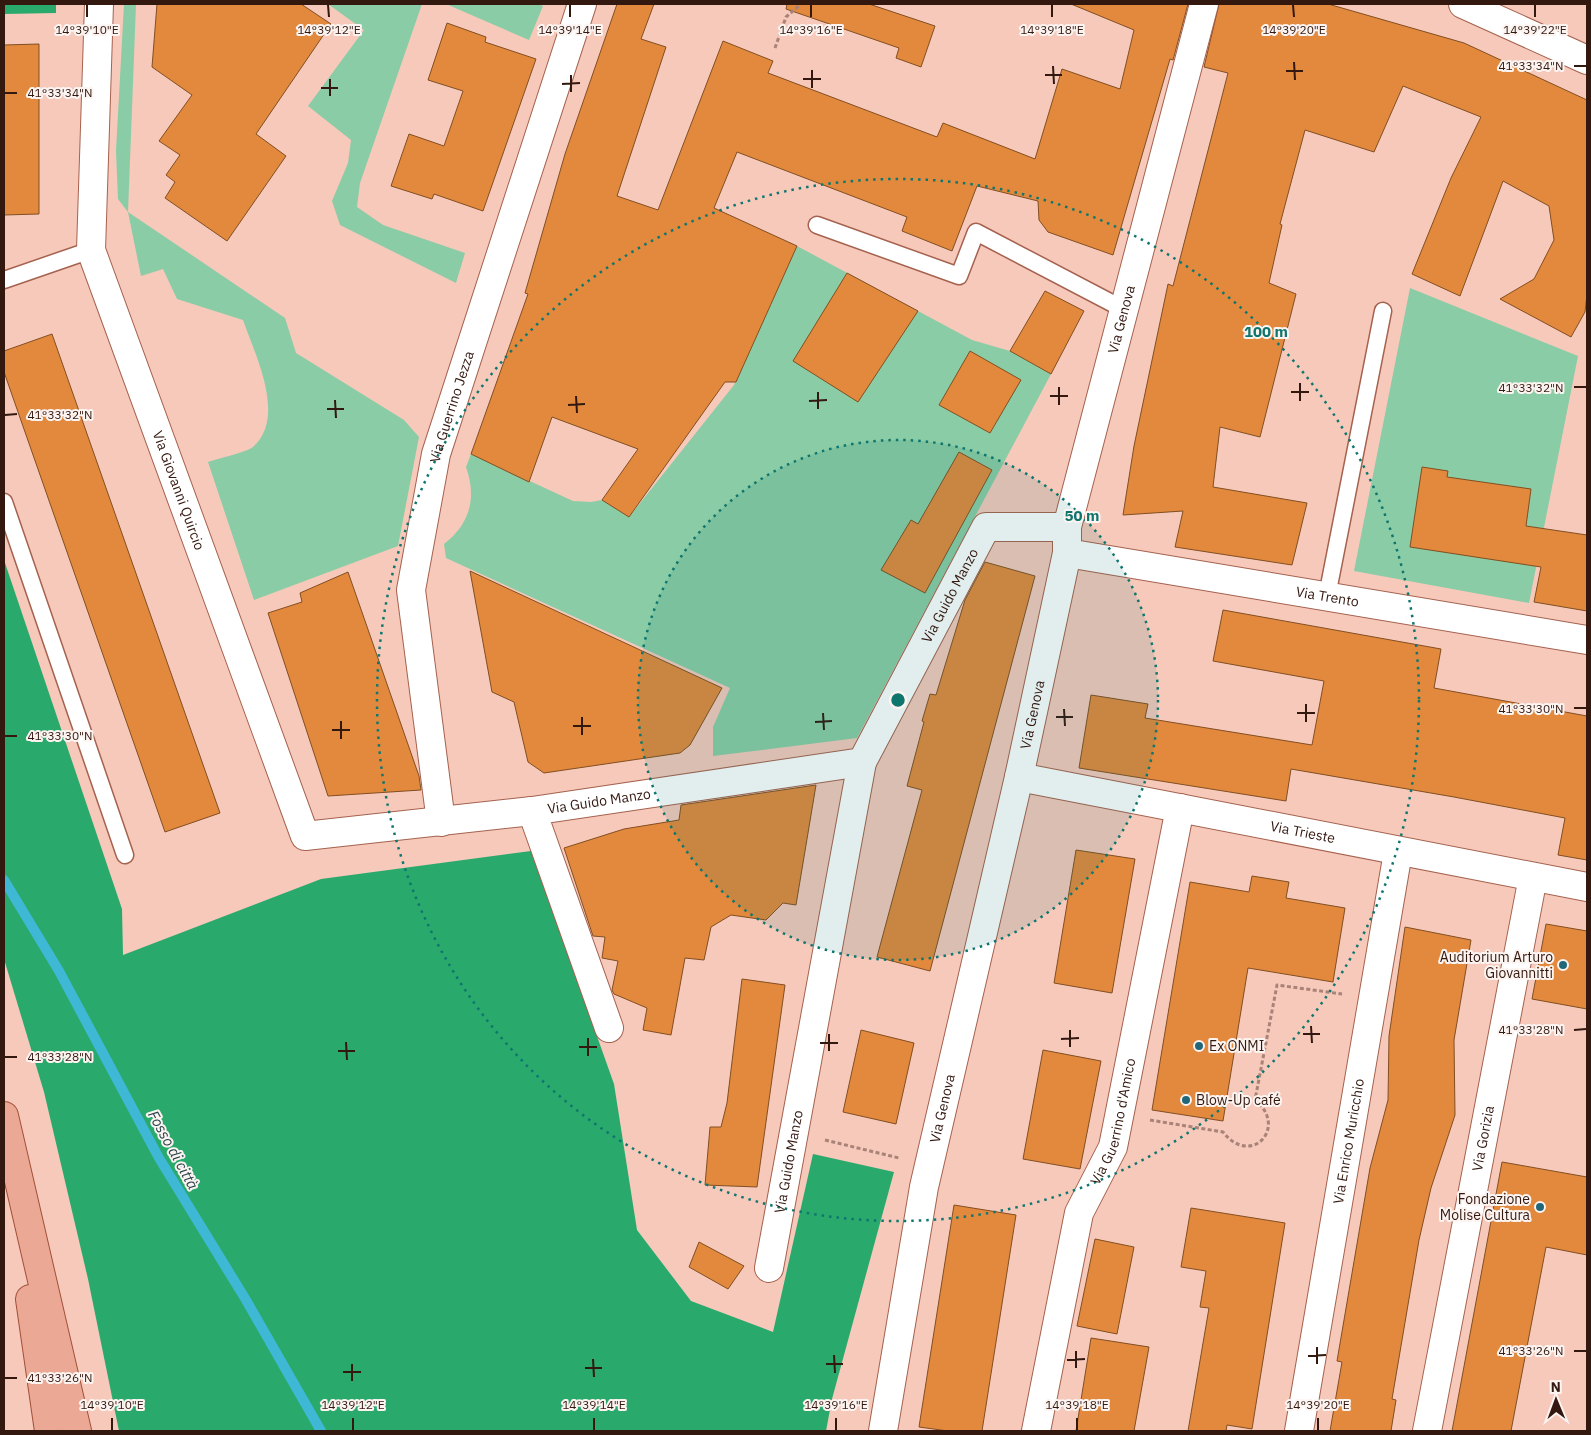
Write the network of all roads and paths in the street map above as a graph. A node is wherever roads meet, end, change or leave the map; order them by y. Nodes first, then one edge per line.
1 (99, 4) edge
2 (582, 4) edge
3 (801, 4) edge
4 (1204, 4) edge
5 (1463, 4) edge
6 (775, 48) dead end
7 (1587, 60) edge
8 (817, 224) dead end
9 (91, 250) junction
10 (4, 280) edge
11 (1125, 310) junction
12 (1383, 311) dead end
13 (4, 502) edge
14 (1066, 540) junction
15 (1328, 596) junction
16 (1587, 640) edge
17 (862, 762) junction
18 (1019, 777) junction
19 (1180, 808) junction
20 (532, 811) junction
21 (441, 822) junction
22 (1398, 852) junction
23 (124, 855) dead end
24 (1533, 877) junction
25 (1587, 888) edge
26 (1374, 999) junction
27 (609, 1028) dead end
28 (4, 1116) edge
29 (1120, 1116) junction
30 (4, 1124) edge
31 (794, 1132) junction
32 (929, 1166) junction
33 (769, 1268) dead end
34 (49, 1431) edge
35 (77, 1431) edge
36 (884, 1431) edge
37 (1036, 1431) edge
38 (1299, 1431) edge
39 (1427, 1431) edge

1 - 9 street, Via Giovanni Quircio
2 - 21 street, Via Guerrino Jezza
3 - 6 path
4 - 11 street, Via Genova
5 - 7 street
8 - 11 lane
9 - 10 lane
9 - 21 street, Via Giovanni Quircio
11 - 14 street, Via Genova
12 - 15 lane
13 - 23 lane
14 - 15 street, Via Trento
14 - 17 street, Via Guido Manzo
14 - 18 street, Via Genova
15 - 16 street, Via Trento
17 - 20 street, Via Guido Manzo
17 - 31 street, Via Guido Manzo
18 - 19 street, Via Trieste
18 - 32 street, Via Genova
19 - 22 street, Via Trieste
19 - 29 street, Via Guerrino d'Amico
20 - 21 street
20 - 27 street, Via Guido Manzo
22 - 24 street, Via Trieste
22 - 26 street, Via Enrico Muricchio
24 - 25 street, Via Trieste
24 - 39 street, Via Gorizia
26 - 29 path
26 - 38 street, Via Enrico Muricchio
28 - 35 main road
29 - 37 street, Via Guerrino d'Amico
30 - 34 main road
31 - 32 path
31 - 33 street, Via Guido Manzo
32 - 36 street, Via Genova

